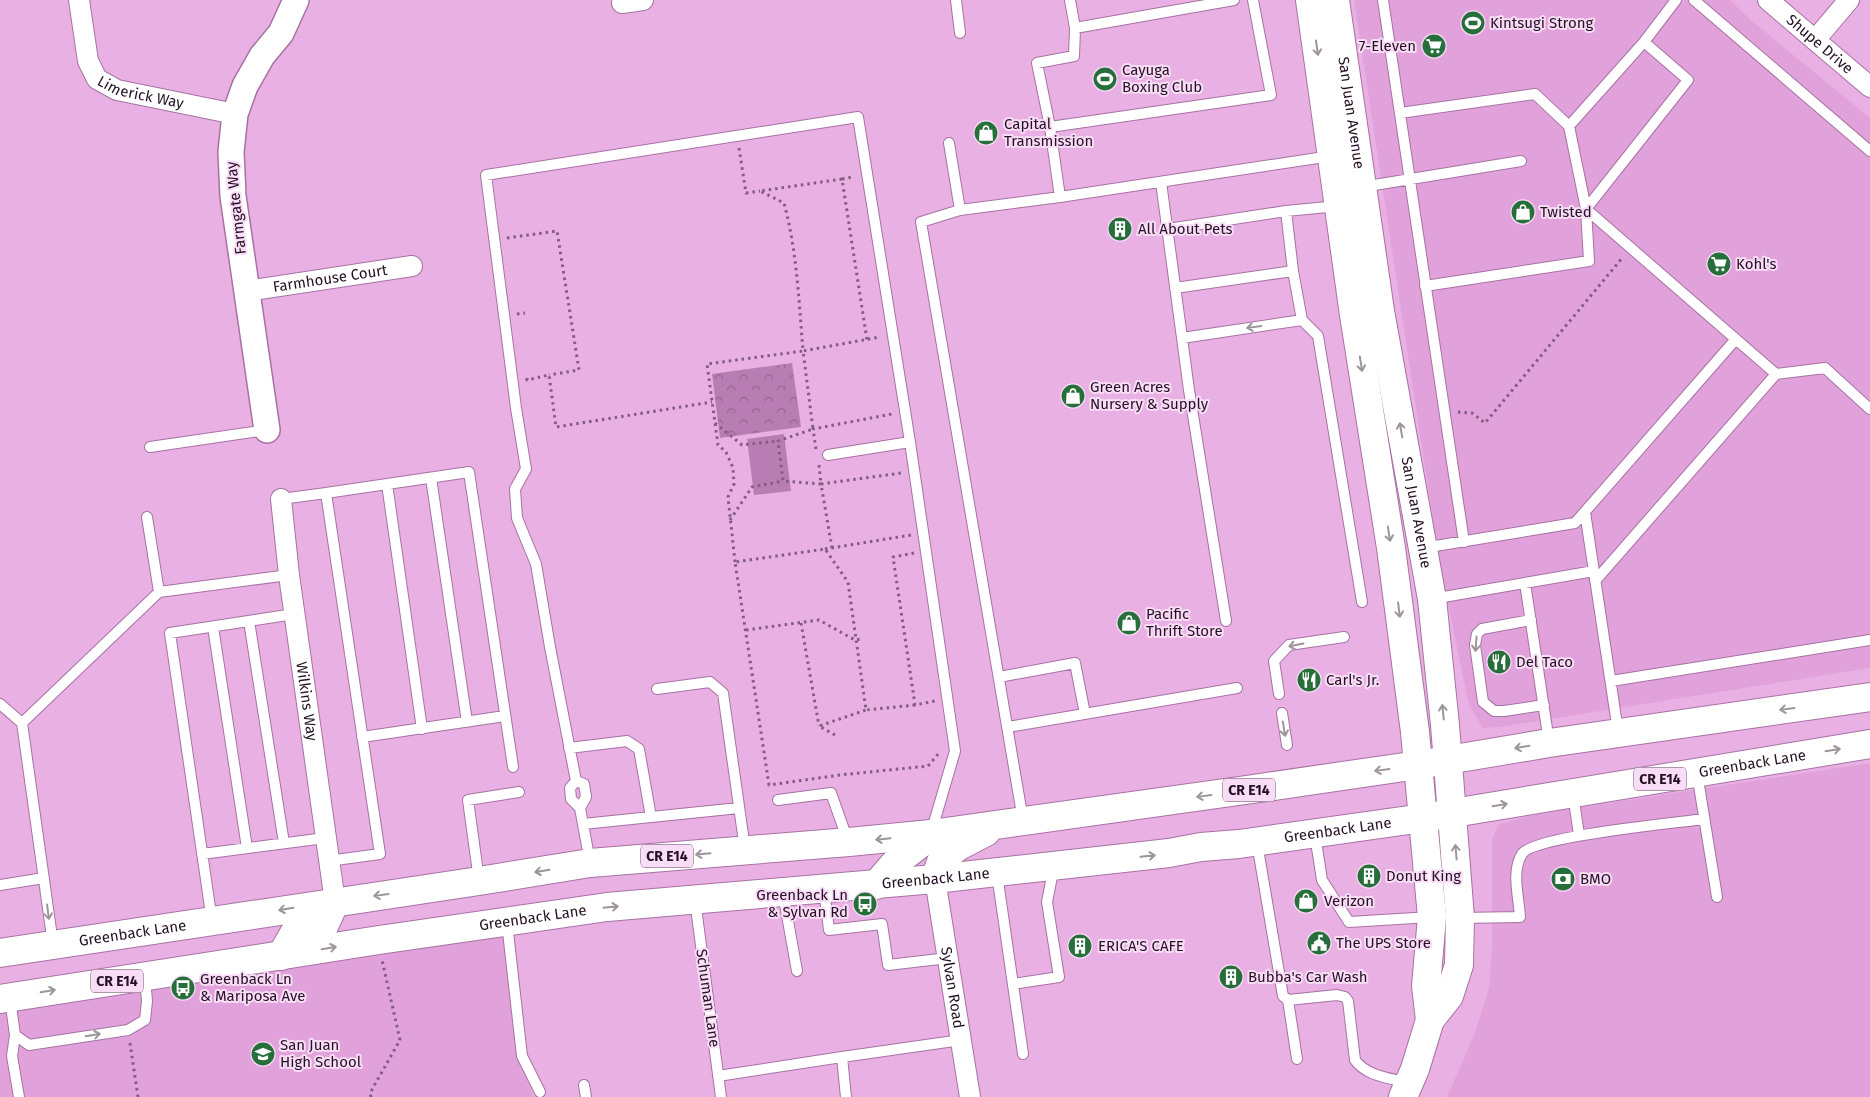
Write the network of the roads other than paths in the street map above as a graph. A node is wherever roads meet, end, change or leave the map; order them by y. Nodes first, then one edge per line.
1 (79, 0) edge
2 (296, 0) edge
3 (643, 0) edge
4 (956, 0) edge
5 (1070, 0) edge
6 (1234, 0) edge
7 (1253, 0) edge
8 (1310, 0) edge
9 (1335, 0) edge
10 (1383, 0) edge
11 (1676, 0) edge
12 (1694, 0) edge
13 (1768, 0) edge
14 (1849, 0) edge
15 (622, 4) dead end
16 (1075, 28) junction
17 (960, 33) dead end
18 (1816, 40) junction
19 (1644, 42) junction
20 (1870, 87) edge
21 (1400, 112) junction
22 (235, 114) junction
23 (1351, 118) junction
24 (1050, 126) junction
25 (1569, 126) junction
26 (949, 143) dead end
27 (1870, 152) edge
28 (1332, 156) junction
29 (1521, 162) dead end
30 (1410, 180) junction
31 (1161, 182) junction
32 (1362, 187) junction
33 (1060, 197) junction
34 (1339, 206) junction
35 (1586, 209) junction
36 (960, 210) junction
37 (1286, 211) junction
38 (1168, 229) junction
39 (412, 266) dead end
40 (1293, 271) junction
41 (1425, 286) junction
42 (1175, 288) junction
43 (247, 291) junction
44 (1380, 311) junction
45 (1302, 320) junction
46 (1182, 338) junction
47 (1736, 339) junction
48 (1776, 374) junction
49 (1870, 409) edge
50 (267, 430) joint
51 (910, 442) junction
52 (150, 447) dead end
53 (828, 455) dead end
54 (431, 478) junction
55 (387, 484) junction
56 (326, 493) junction
57 (281, 499) joint
58 (1585, 512) junction
59 (147, 516) dead end
60 (1464, 542) junction
61 (1422, 548) junction
62 (288, 575) junction
63 (1595, 576) junction
64 (1525, 583) junction
65 (159, 592) junction
66 (1432, 599) junction
67 (1362, 602) dead end
68 (294, 614) junction
69 (1531, 620) junction
70 (249, 621) junction
71 (1226, 621) dead end
72 (213, 627) junction
73 (1344, 637) dead end
74 (1870, 640) edge
75 (999, 677) junction
76 (1610, 681) junction
77 (1237, 688) dead end
78 (657, 690) dead end
79 (1279, 694) dead end
80 (1870, 697) edge
81 (0, 704) edge
82 (1544, 705) junction
83 (1282, 713) dead end
84 (1085, 714) junction
85 (505, 716) junction
86 (467, 722) junction
87 (22, 723) junction
88 (1008, 727) junction
89 (422, 729) junction
90 (1618, 732) junction
91 (362, 737) junction
92 (1549, 742) junction
93 (1870, 744) edge
94 (1287, 745) dead end
95 (569, 748) junction
96 (1448, 760) junction
97 (1418, 765) junction
98 (513, 767) dead end
99 (1697, 772) junction
100 (519, 792) dead end
101 (1573, 794) junction
102 (778, 800) dead end
103 (739, 808) junction
104 (1452, 813) junction
105 (650, 817) junction
106 (1423, 818) junction
107 (1704, 819) junction
108 (1012, 822) junction
109 (583, 824) junction
110 (931, 834) junction
111 (1315, 834) junction
112 (1579, 835) junction
113 (325, 838) junction
114 (849, 842) junction
115 (1257, 842) junction
116 (284, 843) junction
117 (247, 848) junction
118 (746, 850) junction
119 (202, 854) junction
120 (328, 861) junction
121 (590, 863) junction
122 (1054, 866) junction
123 (997, 872) junction
124 (44, 878) junction
125 (935, 879) junction
126 (479, 881) junction
127 (0, 885) edge
128 (876, 885) junction
129 (824, 888) junction
130 (783, 892) junction
131 (1718, 897) dead end
132 (695, 899) junction
133 (334, 902) junction
134 (1432, 917) junction
135 (1460, 918) junction
136 (212, 921) junction
137 (506, 922) junction
138 (53, 945) junction
139 (0, 953) edge
140 (281, 956) junction
141 (948, 958) junction
142 (797, 971) dead end
143 (144, 976) junction
144 (1013, 984) junction
145 (5, 998) edge
146 (1288, 1000) junction
147 (1430, 1020) junction
148 (15, 1034) junction
149 (961, 1040) junction
150 (1024, 1054) dead end
151 (842, 1057) junction
152 (1297, 1059) dead end
153 (718, 1076) junction
154 (584, 1085) dead end
155 (1406, 1090) edge
156 (540, 1092) dead end
157 (19, 1097) edge
158 (586, 1097) edge
159 (721, 1097) edge
160 (846, 1097) edge
161 (970, 1097) edge

1 - 22 street, Limerick Way
2 - 22 street, Farmgate Way
3 - 15 street
4 - 17 lane
5 - 16 lane
6 - 16 lane
7 - 24 lane
8 -> 28 main road, San Juan Avenue
9 - 23 main road, San Juan Avenue
10 - 21 lane
11 - 19 lane
12 - 27 lane
13 - 18 street, Shupe Drive
14 - 18 street
16 - 24 lane
18 - 20 street, Shupe Drive
19 - 25 lane
19 - 35 lane
21 - 25 lane
21 - 30 lane
22 - 43 street, Farmgate Way
23 - 32 main road, San Juan Avenue
23 - 34 main road
24 - 33 lane
25 - 35 lane
26 - 36 lane
28 - 31 lane
28 - 34 main road, San Juan Avenue
29 - 30 lane
30 - 32 lane
30 - 41 lane
31 - 33 lane
31 - 38 lane
32 - 44 main road, San Juan Avenue
33 - 36 lane
34 - 37 lane
34 - 44 main road
34 -> 97 main road, San Juan Avenue
35 - 41 lane
35 - 47 lane
36 - 75 lane
37 - 38 lane
37 - 40 lane
38 - 42 lane
39 - 43 street, Farmhouse Court
40 - 42 lane
40 - 45 lane
41 - 60 lane
42 - 46 lane
43 - 50 street, Farmgate Way
61 -> 44 main road, San Juan Avenue
45 -> 46 lane
45 - 67 lane
46 - 71 lane
47 - 48 lane
47 - 58 lane
48 - 49 lane
48 - 63 lane
50 - 52 lane
51 - 53 lane
51 - 95 lane
51 - 110 lane
54 - 55 lane
54 - 85 lane
54 - 86 lane
55 - 56 lane
55 - 89 lane
56 - 57 lane
56 - 91 lane
57 - 62 street, Wilkins Way
58 - 60 lane
58 - 63 lane
59 - 65 lane
60 - 61 lane
61 - 66 main road, San Juan Avenue
62 - 65 lane
62 - 68 street, Wilkins Way
63 - 64 lane
63 - 76 lane
64 - 66 lane
64 - 69 lane
65 - 87 lane
96 -> 66 main road, San Juan Avenue
68 - 70 lane
68 - 113 street, Wilkins Way
69 - 82 lane
69 -> 82 lane
70 - 72 lane
70 - 116 lane
72 - 117 lane
72 - 119 lane
73 -> 79 lane
74 - 76 lane
75 - 84 lane
75 - 88 lane
76 - 90 lane
77 - 84 lane
78 - 103 lane
80 -> 90 main road, Greenback Lane / CR E14
81 - 87 lane
82 - 92 lane
83 -> 94 lane
84 - 88 lane
85 - 86 lane
85 - 98 lane
86 - 89 lane
87 - 124 lane
88 - 108 lane
89 - 91 lane
90 - 92 main road, Greenback Lane / CR E14
91 - 120 lane
92 -> 96 main road, Greenback Lane / CR E14
99 -> 93 main road, Greenback Lane / CR E14
95 - 105 lane
95 - 109 lane
96 - 97 main road, Greenback Lane / CR E14
96 - 104 main road, San Juan Avenue
97 - 106 main road, San Juan Avenue
97 -> 108 main road, Greenback Lane / CR E14
99 - 101 main road, Greenback Lane / CR E14
99 - 107 lane
100 - 126 lane
104 -> 101 main road, Greenback Lane / CR E14
101 - 112 lane
102 - 114 lane
103 - 105 lane
103 - 118 lane
104 - 106 main road, Greenback Lane / CR E14
135 -> 104 main road, San Juan Avenue
105 - 109 lane
106 - 111 main road, Greenback Lane / CR E14
106 - 134 main road, San Juan Avenue
107 - 112 lane
107 - 131 lane
108 - 110 main road, Greenback Lane / CR E14
108 - 125 main road
109 - 121 lane
110 -> 114 main road, Greenback Lane / CR E14
110 - 128 main road
111 - 115 main road, Greenback Lane / CR E14
111 - 134 lane
112 - 135 lane
113 - 116 lane
113 - 120 street, Wilkins Way
114 - 118 main road, Greenback Lane / CR E14
122 -> 115 main road, Greenback Lane / CR E14
115 - 146 lane
116 - 117 lane
117 - 119 lane
118 -> 121 main road, Greenback Lane / CR E14
119 - 136 lane
120 - 133 street, Wilkins Way
121 -> 126 main road, Greenback Lane / CR E14
122 - 123 main road, Greenback Lane / CR E14
122 - 144 lane
123 - 125 main road, Greenback Lane / CR E14
123 - 144 lane
124 - 127 lane
124 -> 138 lane
125 - 128 main road, Greenback Lane / CR E14
125 - 141 street, Sylvan Road
126 -> 133 main road, Greenback Lane / CR E14
128 - 129 main road, Greenback Lane / CR E14
129 - 130 main road, Greenback Lane / CR E14
129 - 141 lane
130 - 132 main road, Greenback Lane / CR E14
130 - 142 lane
137 -> 132 main road, Greenback Lane / CR E14
132 - 153 lane, Schuman Lane
133 -> 136 main road, Greenback Lane / CR E14
133 - 140 main road
134 - 147 main road, San Juan Avenue
135 - 147 main road, San Juan Avenue
136 - 138 main road, Greenback Lane / CR E14
140 -> 137 main road, Greenback Lane / CR E14
137 - 156 lane
138 - 139 main road, Greenback Lane / CR E14
140 - 143 main road, Greenback Lane / CR E14
141 - 149 street, Sylvan Road
145 -> 143 main road, Greenback Lane / CR E14
148 -> 143 lane
144 - 150 lane
145 - 148 lane
146 - 152 lane
146 - 155 lane
147 - 155 main road, San Juan Avenue
148 - 157 lane
149 - 151 lane
149 - 161 street, Sylvan Road
151 - 153 lane
151 - 160 lane
153 - 159 lane, Schuman Lane
154 - 158 lane

